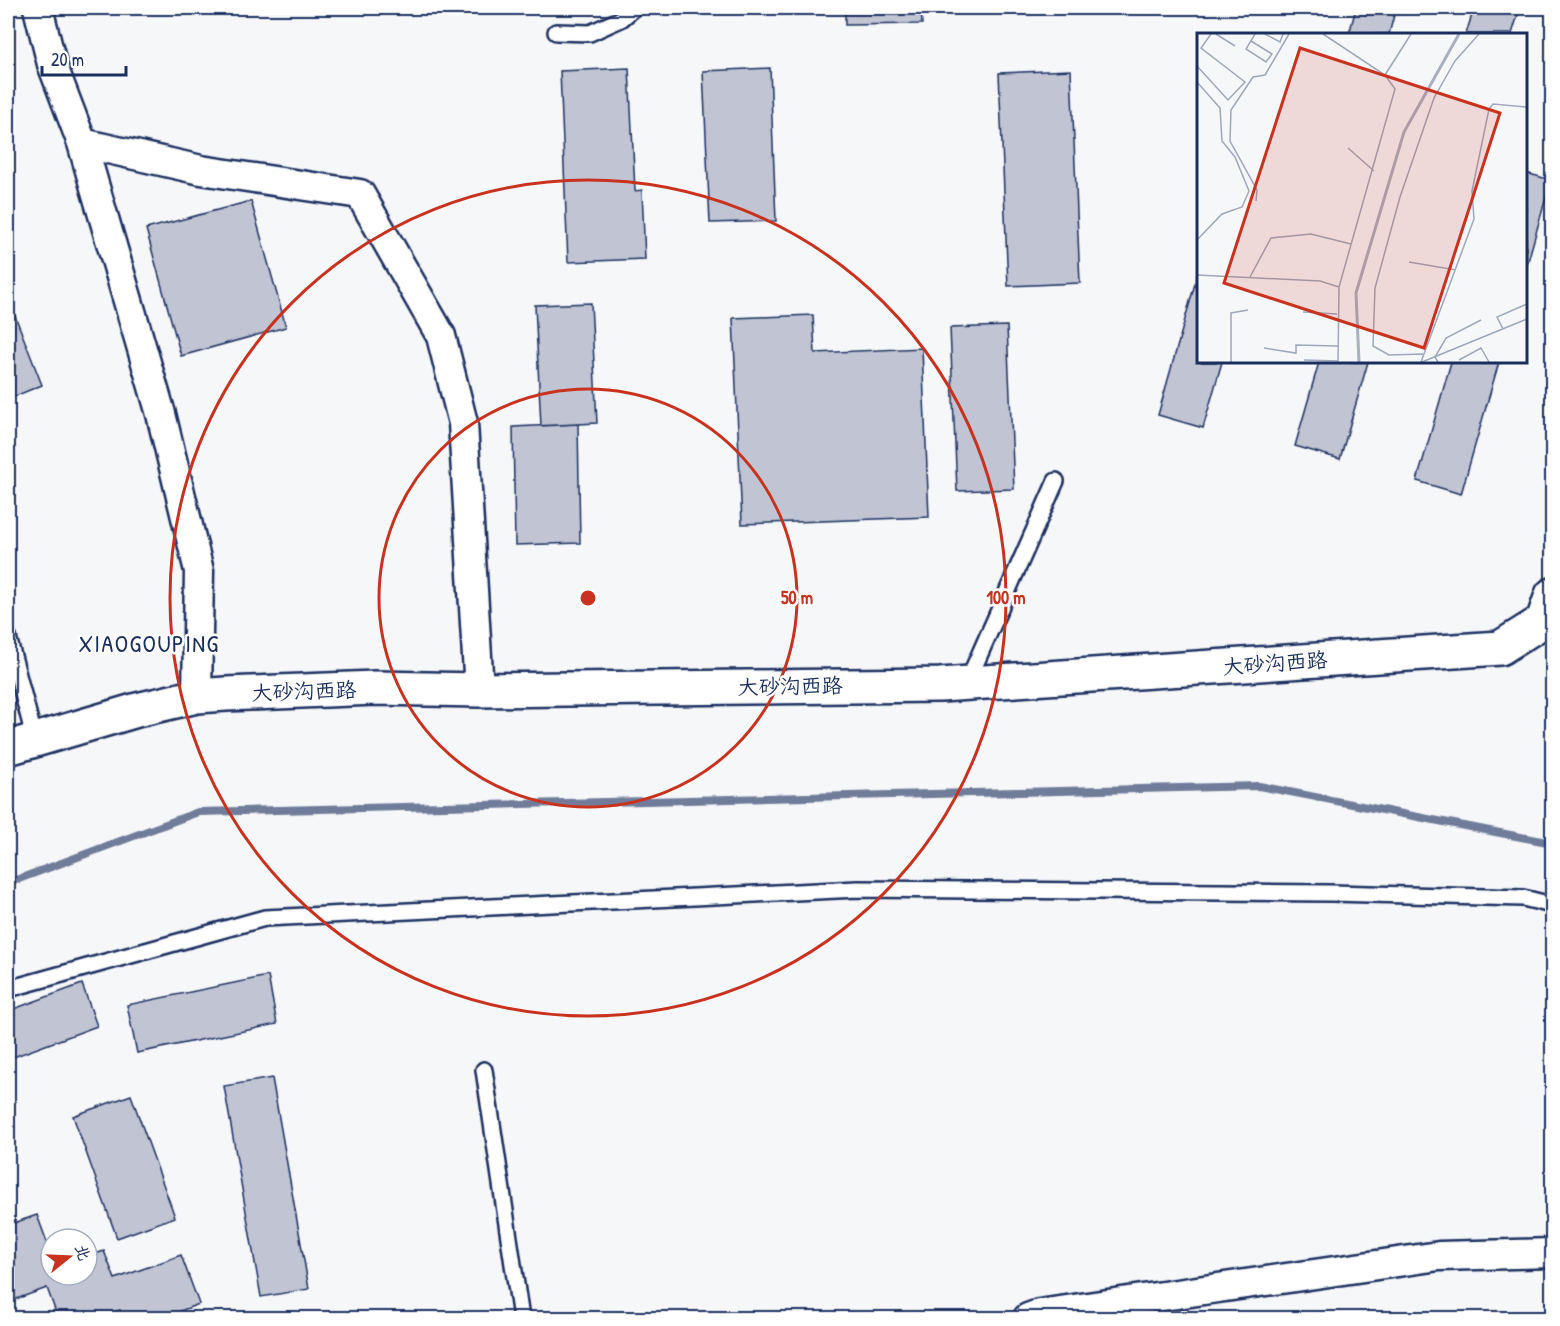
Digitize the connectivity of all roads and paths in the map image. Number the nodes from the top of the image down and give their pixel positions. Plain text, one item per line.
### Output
1 (38, 8) edge
2 (634, 8) edge
3 (556, 32) dead end
4 (82, 143) junction
5 (1056, 481) dead end
6 (1552, 595) edge
7 (8, 637) edge
8 (967, 683) junction
9 (479, 690) junction
10 (197, 696) junction
11 (21, 744) edge
12 (1552, 905) edge
13 (8, 990) edge
14 (484, 1070) dead end
15 (1552, 1253) edge
16 (521, 1318) edge
17 (1028, 1318) edge

1 - 4 street
2 - 3 lane
4 - 9 street
4 - 10 street
5 - 8 lane
6 - 8 street, 大砂沟西路
7 - 11 lane
8 - 9 street, 大砂沟西路
9 - 10 street, 大砂沟西路
10 - 11 street, 大砂沟西路
12 - 13 lane
14 - 16 lane
15 - 17 street

